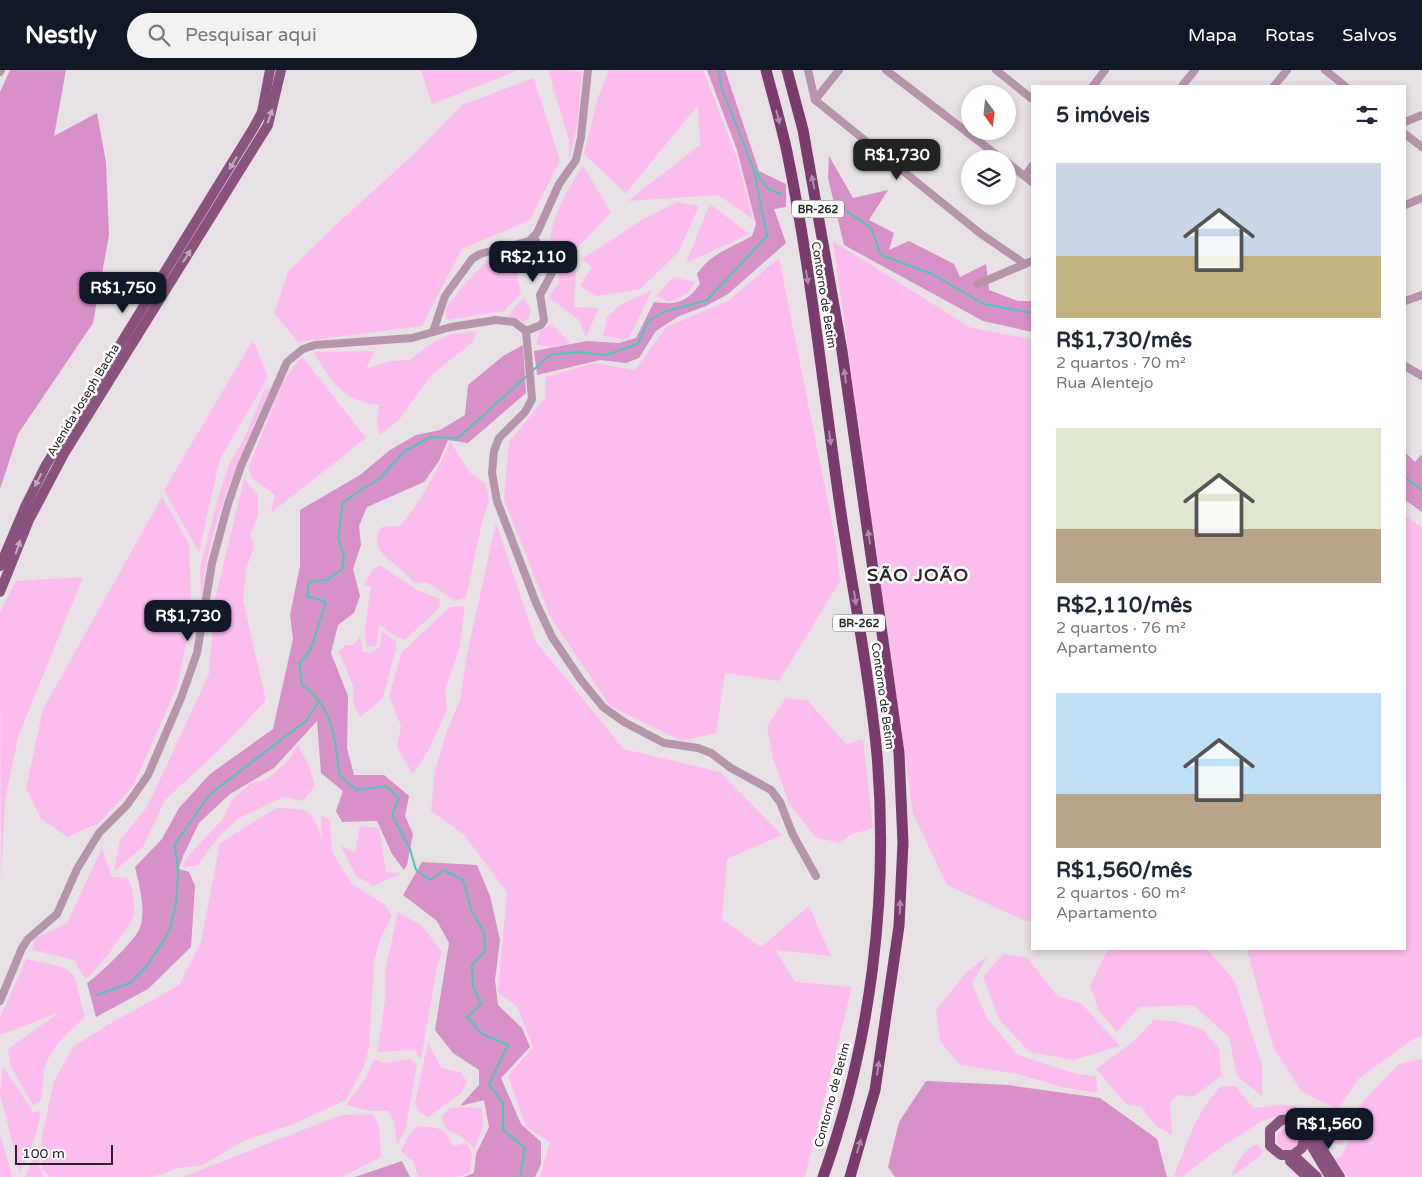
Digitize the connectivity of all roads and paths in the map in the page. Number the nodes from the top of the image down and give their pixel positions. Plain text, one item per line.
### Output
1 (270, 70) edge
2 (280, 70) edge
3 (588, 70) edge
4 (766, 70) edge
5 (787, 70) edge
6 (808, 70) edge
7 (839, 70) edge
8 (886, 70) edge
9 (996, 70) edge
10 (1105, 70) edge
11 (1195, 70) edge
12 (1287, 70) edge
13 (1325, 70) edge
14 (1094, 85) edge
15 (1183, 85) edge
16 (1275, 85) edge
17 (1345, 85) edge
18 (1031, 98) edge
19 (815, 100) junction
20 (1422, 115) edge
21 (1406, 122) edge
22 (1406, 135) edge
23 (1422, 147) edge
24 (990, 150) edge
25 (1031, 167) edge
26 (1016, 169) edge
27 (1025, 176) junction
28 (1031, 181) edge
29 (1422, 198) edge
30 (1406, 205) edge
31 (534, 237) junction
32 (1029, 262) edge
33 (978, 284) dead end
34 (1422, 295) edge
35 (1406, 301) edge
36 (526, 331) junction
37 (433, 332) junction
38 (1407, 367) edge
39 (1422, 376) edge
40 (0, 566) edge
41 (0, 592) edge
42 (816, 876) dead end
43 (0, 1001) edge
44 (1304, 1132) junction
45 (1289, 1156) junction
46 (823, 1177) edge
47 (850, 1177) edge
48 (1307, 1177) edge
49 (1317, 1177) edge
50 (1330, 1177) edge
51 (1340, 1177) edge

1 -> 40 main road, Avenida Joseph Bacha
41 -> 2 main road, Avenida Joseph Bacha
3 - 31 street
4 -> 46 highway, Contorno de Betim / BR-262
47 -> 5 highway, Contorno de Betim / BR-262
6 - 19 street
7 - 19 street
8 - 24 street
9 - 18 street
10 - 14 street
11 - 15 street
12 - 16 street
13 - 17 street
19 - 32 street
20 - 21 street
22 - 23 street
25 - 27 street
26 - 27 street
27 - 28 street
29 - 30 street
31 - 36 street
31 - 37 street
32 - 33 street
34 - 35 street
36 - 37 street
36 - 42 street
37 - 43 street
38 - 39 street
44 - 45 main road
44 - 45 main road
44 - 50 main road
44 - 51 main road
45 - 48 main road
45 - 49 main road

